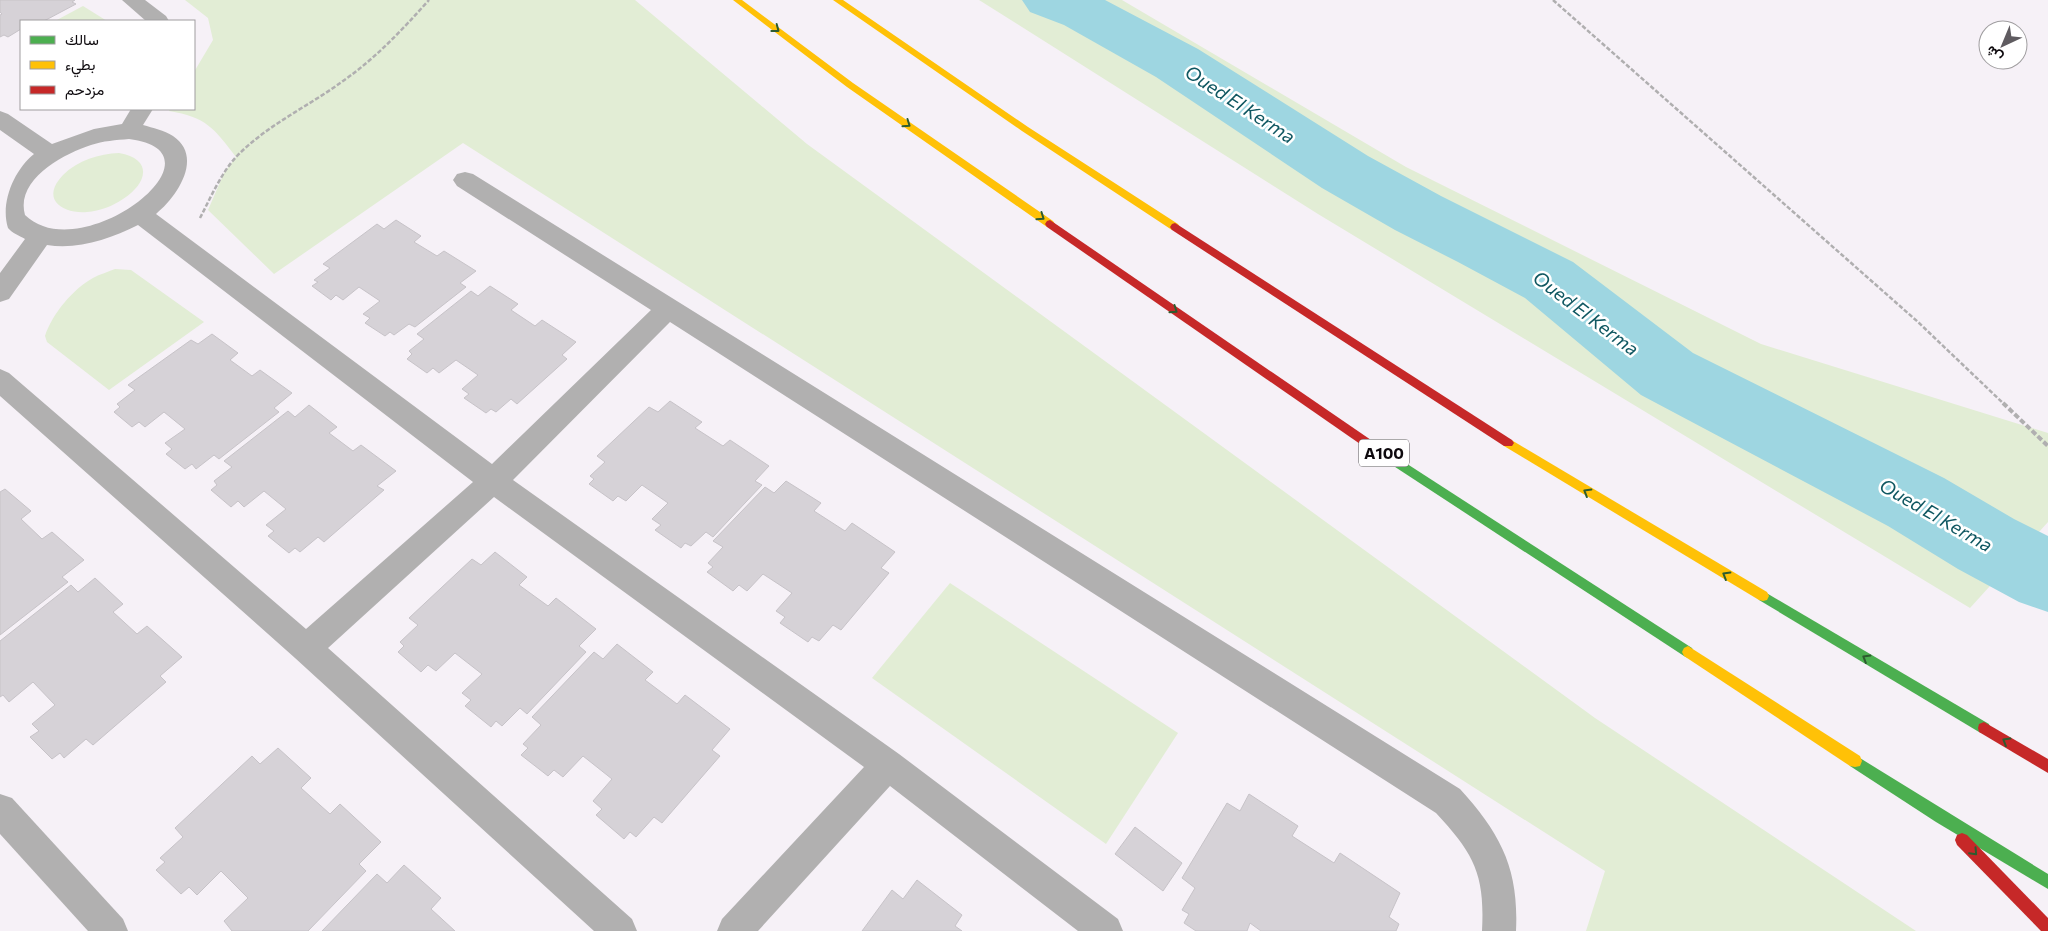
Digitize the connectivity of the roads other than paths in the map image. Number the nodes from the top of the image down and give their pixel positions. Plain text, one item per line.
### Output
1 (132, 0) edge
2 (737, 0) edge
3 (837, 0) edge
4 (158, 20) edge
5 (141, 110) edge
6 (0, 119) edge
7 (129, 131) junction
8 (50, 154) junction
9 (466, 180) dead end
10 (140, 214) junction
11 (40, 236) junction
12 (0, 292) edge
13 (668, 308) junction
14 (0, 380) edge
15 (493, 481) junction
16 (306, 648) junction
17 (888, 765) junction
18 (2048, 766) edge
19 (0, 810) edge
20 (1941, 817) junction
21 (2048, 882) edge
22 (2048, 928) edge
23 (111, 931) edge
24 (620, 931) edge
25 (734, 931) edge
26 (1106, 931) edge
27 (1499, 931) edge

1 - 4 street
2 -> 20 highway, A100
18 -> 3 highway
5 - 7 street
6 - 8 street
7 - 8 street
7 - 10 street
8 - 11 street
9 - 13 street
10 - 11 street
10 - 15 street
11 - 12 street
13 - 15 street
13 - 27 street
14 - 16 street
15 - 16 street
15 - 17 street
16 - 24 street
17 - 25 street
17 - 26 street
19 - 23 street
20 - 21 highway, A100
20 -> 22 highway

